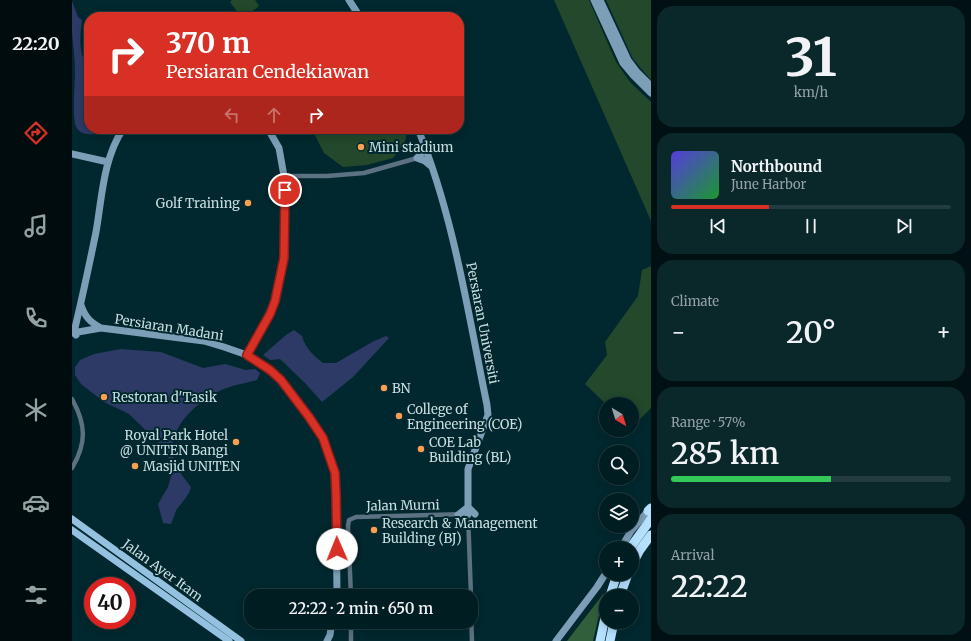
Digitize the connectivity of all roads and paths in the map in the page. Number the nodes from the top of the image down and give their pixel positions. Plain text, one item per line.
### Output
1 (349, 0) edge
2 (594, 0) edge
3 (600, 0) edge
4 (357, 12) edge
5 (651, 86) edge
6 (651, 93) edge
7 (120, 134) edge
8 (271, 134) edge
9 (420, 134) edge
10 (424, 145) junction
11 (112, 151) junction
12 (72, 154) edge
13 (428, 155) junction
14 (417, 158) junction
15 (97, 159) junction
16 (108, 162) junction
17 (432, 166) junction
18 (284, 176) junction
19 (106, 177) junction
20 (81, 305) junction
21 (101, 328) junction
22 (75, 334) edge
23 (247, 355) junction
24 (72, 399) edge
25 (72, 468) edge
26 (471, 512) junction
27 (650, 513) edge
28 (458, 514) joint
29 (72, 519) edge
30 (72, 530) edge
31 (651, 535) edge
32 (625, 541) edge
33 (634, 541) edge
34 (639, 552) edge
35 (601, 581) edge
36 (337, 589) edge
37 (350, 589) edge
38 (470, 589) edge
39 (331, 629) edge
40 (351, 629) edge
41 (472, 629) edge
42 (603, 629) edge
43 (613, 629) edge
44 (229, 641) edge
45 (241, 641) edge
46 (326, 641) edge
47 (351, 641) edge
48 (472, 641) edge
49 (556, 641) edge
50 (600, 641) edge
51 (610, 641) edge

1 - 4 street
2 - 6 street
3 - 5 street
7 - 11 street
8 - 18 street
9 - 10 street, Persiaran Universiti
10 - 13 street, Persiaran Universiti
10 - 14 street
11 - 15 street
11 - 16 street
12 - 15 street
13 - 14 street
13 - 17 street, Persiaran Universiti
14 - 17 street
14 - 18 street
15 - 16 street
15 - 19 street
16 - 19 street
17 - 26 street, Persiaran Universiti
18 - 23 street
19 - 20 street
20 - 21 street
20 - 22 street
21 - 22 street
21 - 23 street, Persiaran Madani
23 - 36 street, Persiaran Madani
24 - 25 street
26 - 28 street
26 - 38 street, Persiaran Universiti
27 - 32 street
27 - 33 highway
28 - 37 street, Jalan Murni
29 - 45 main road, Jalan Ayer Itam
30 - 44 main road, Jalan Ayer Itam
31 - 34 highway
35 - 49 street
39 - 46 street
40 - 47 street
41 - 48 street
42 - 50 highway
43 - 51 highway

